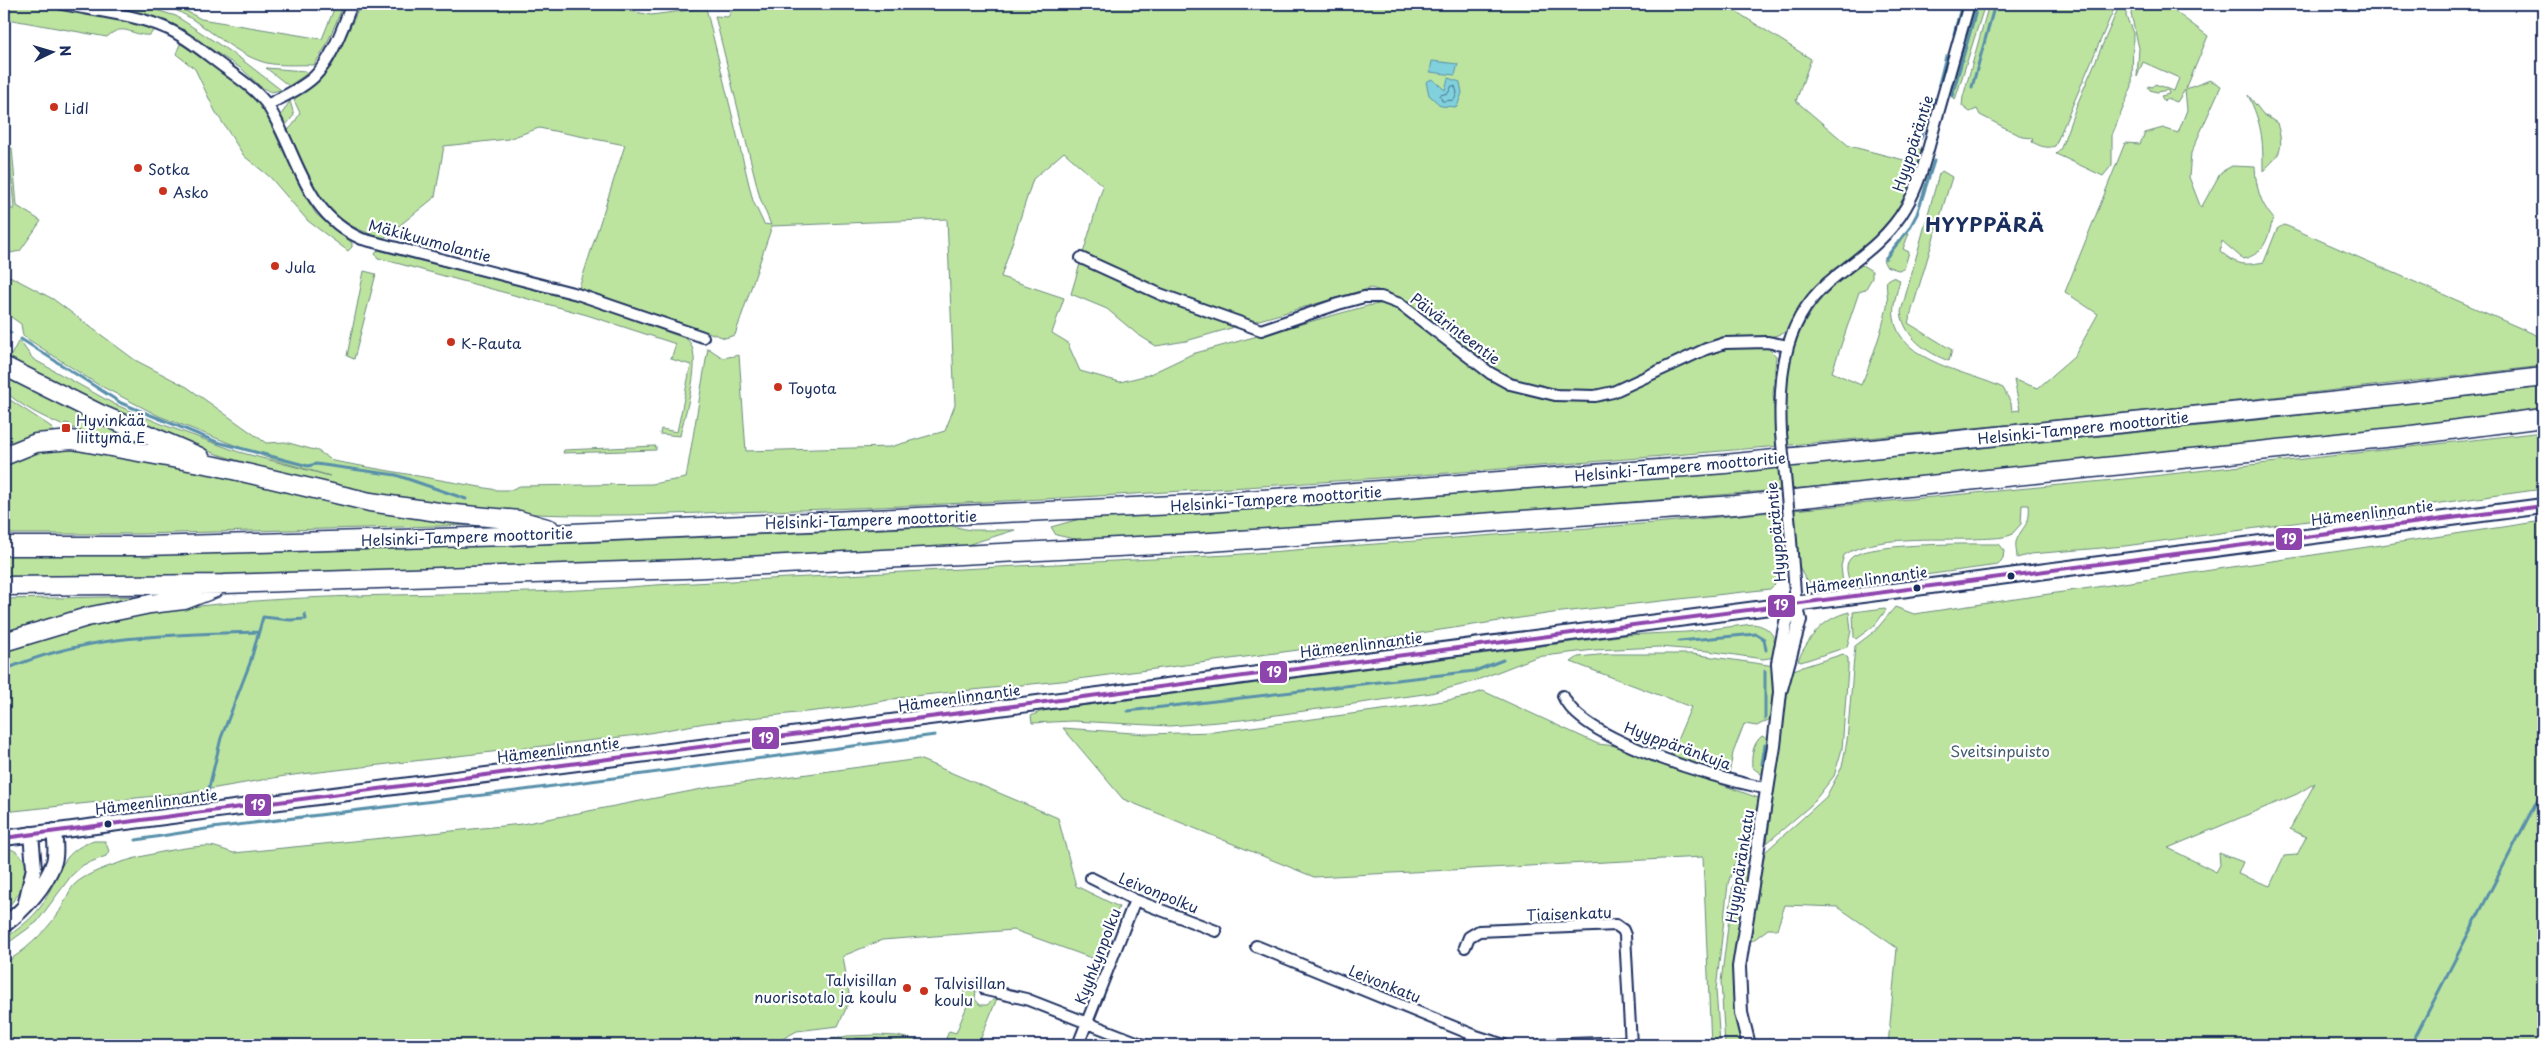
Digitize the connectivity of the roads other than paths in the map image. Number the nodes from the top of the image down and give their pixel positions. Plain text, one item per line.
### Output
1 (62, 4) edge
2 (352, 4) edge
3 (1969, 4) edge
4 (266, 104) junction
5 (1081, 258) dead end
6 (703, 337) dead end
7 (1788, 346) junction
8 (4, 366) edge
9 (2543, 377) edge
10 (2543, 418) edge
11 (4, 456) edge
12 (216, 466) junction
13 (2543, 506) edge
14 (565, 533) junction
15 (4, 546) edge
16 (224, 584) junction
17 (4, 586) edge
18 (1796, 605) junction
19 (4, 642) edge
20 (1563, 696) dead end
21 (1768, 789) junction
22 (54, 831) junction
23 (31, 834) junction
24 (4, 838) edge
25 (1091, 878) dead end
26 (1135, 900) junction
27 (26, 905) junction
28 (4, 925) edge
29 (1216, 930) dead end
30 (1256, 946) dead end
31 (1466, 947) dead end
32 (986, 990) dead end
33 (1087, 1023) junction
34 (1630, 1044) edge
35 (858, 1045) edge
36 (874, 1045) edge
37 (1078, 1045) edge
38 (1144, 1045) edge
39 (1504, 1045) edge
40 (1541, 1045) edge
41 (1748, 1045) edge

1 - 4 street, Mäkikuumolantie
2 - 4 street
3 - 7 street, Hyyppäräntie
4 - 6 street, Mäkikuumolantie
5 - 7 street, Päivärinteentie
7 - 18 street, Hyyppäräntie, bridge
8 - 12 highway
9 - 14 highway, Helsinki-Tampere moottoritie
10 - 16 highway
11 - 12 highway
12 - 14 highway
13 - 18 main road, Hämeenlinnantie
14 - 15 highway, Helsinki-Tampere moottoritie
16 - 17 highway
16 - 19 highway
18 - 21 street, Hyyppäränkatu
18 - 22 main road, Hämeenlinnantie
20 - 21 street, Hyyppäränkuja
21 - 41 street, Hyyppäränkatu
22 - 23 main road, Hämeenlinnantie
22 - 27 main road
23 - 24 main road, Hämeenlinnantie
23 - 27 main road
25 - 26 street, Leivonpolku
26 - 29 street, Leivonpolku
26 - 33 street, Kyyhkynpolku
27 - 28 main road
30 - 39 street, Leivonkatu
31 - 34 street, Tiaisenkatu
32 - 33 street
33 - 37 street, Kyyhkynpolku
33 - 38 street
34 - 40 street
35 - 36 street

